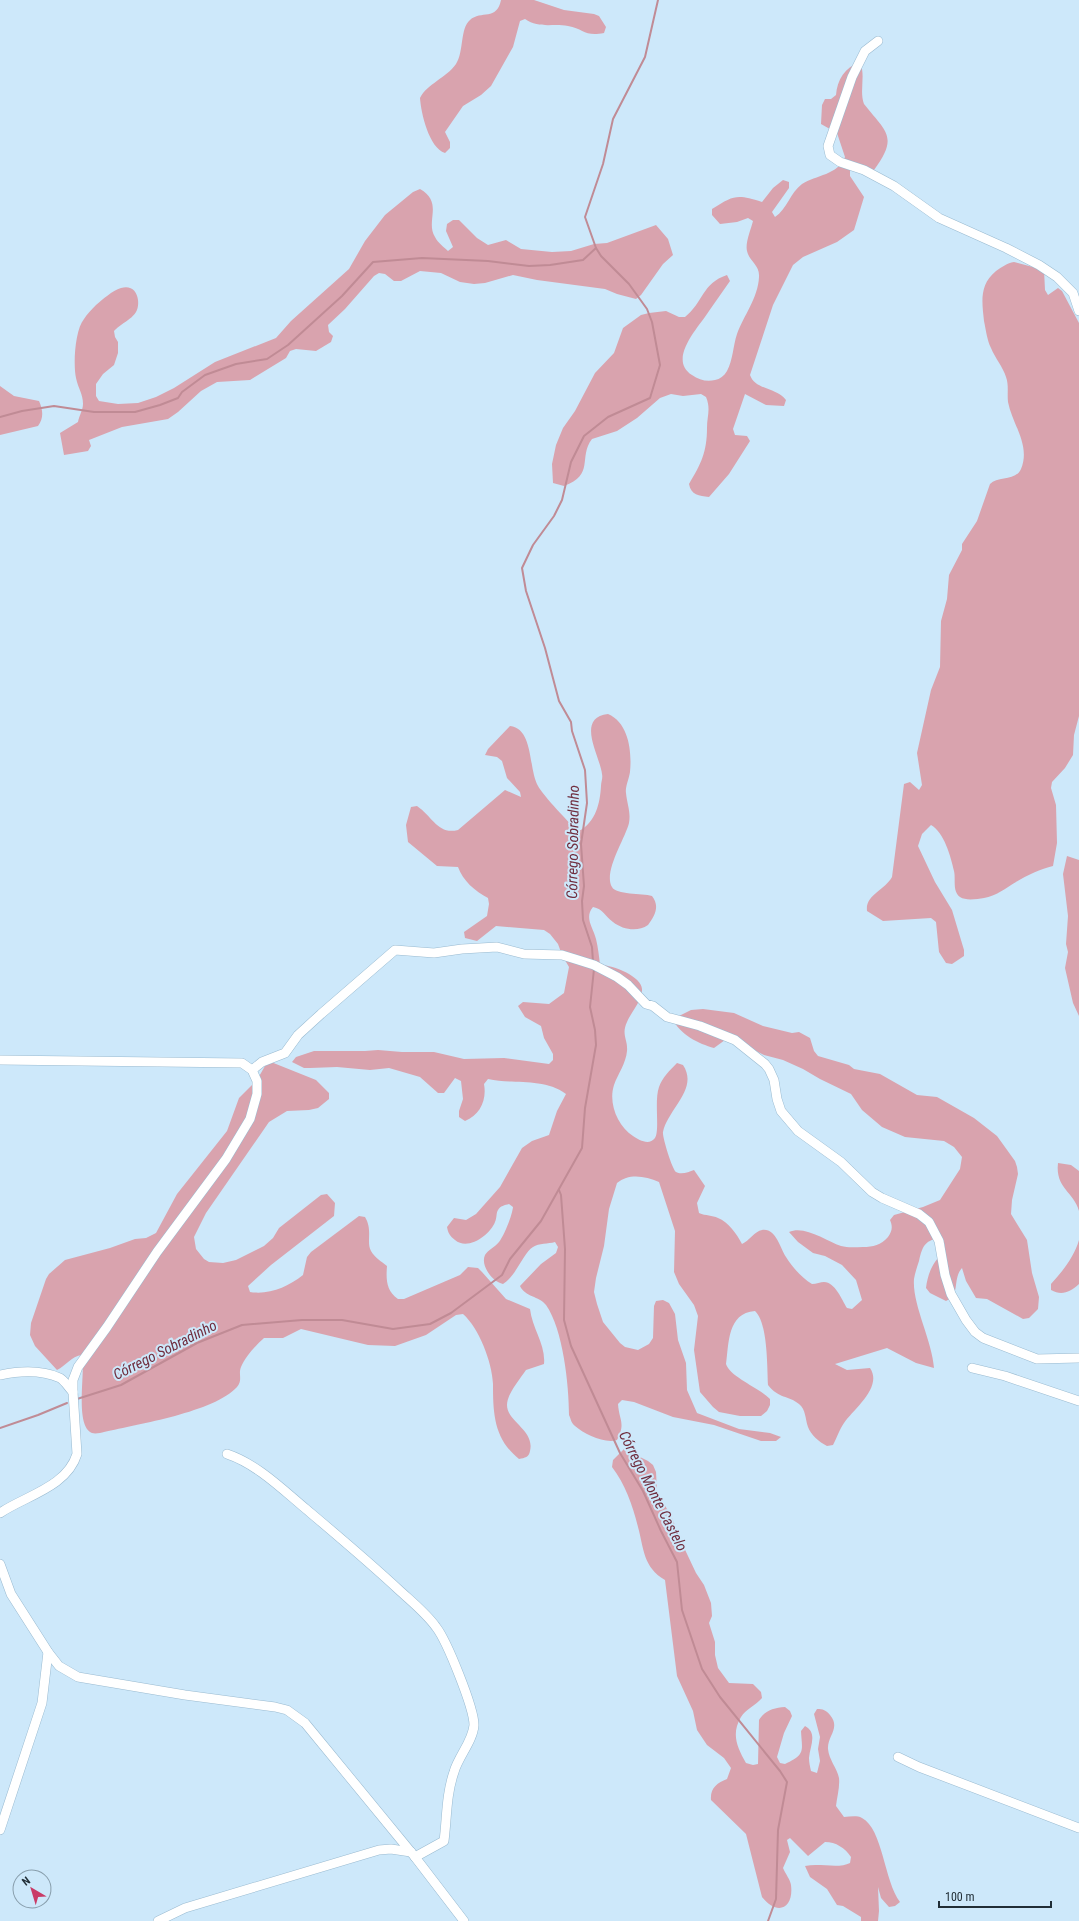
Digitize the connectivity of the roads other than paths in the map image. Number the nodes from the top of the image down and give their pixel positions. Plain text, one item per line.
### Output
1 (878, 41) dead end
2 (1079, 310) edge
3 (0, 1060) edge
4 (252, 1070) junction
5 (1079, 1358) edge
6 (972, 1368) dead end
7 (0, 1375) edge
8 (73, 1392) junction
9 (1079, 1400) edge
10 (227, 1454) dead end
11 (0, 1513) edge
12 (0, 1564) edge
13 (48, 1652) junction
14 (898, 1757) dead end
15 (1079, 1828) edge
16 (0, 1830) edge
17 (413, 1854) junction
18 (158, 1921) edge
19 (464, 1921) edge

1 - 2 street
3 - 4 street
4 - 5 street
4 - 8 street
6 - 9 street
7 - 8 street
8 - 11 street
10 - 17 street
12 - 13 street
13 - 16 street
13 - 17 street
14 - 15 street
17 - 18 street
17 - 19 street

